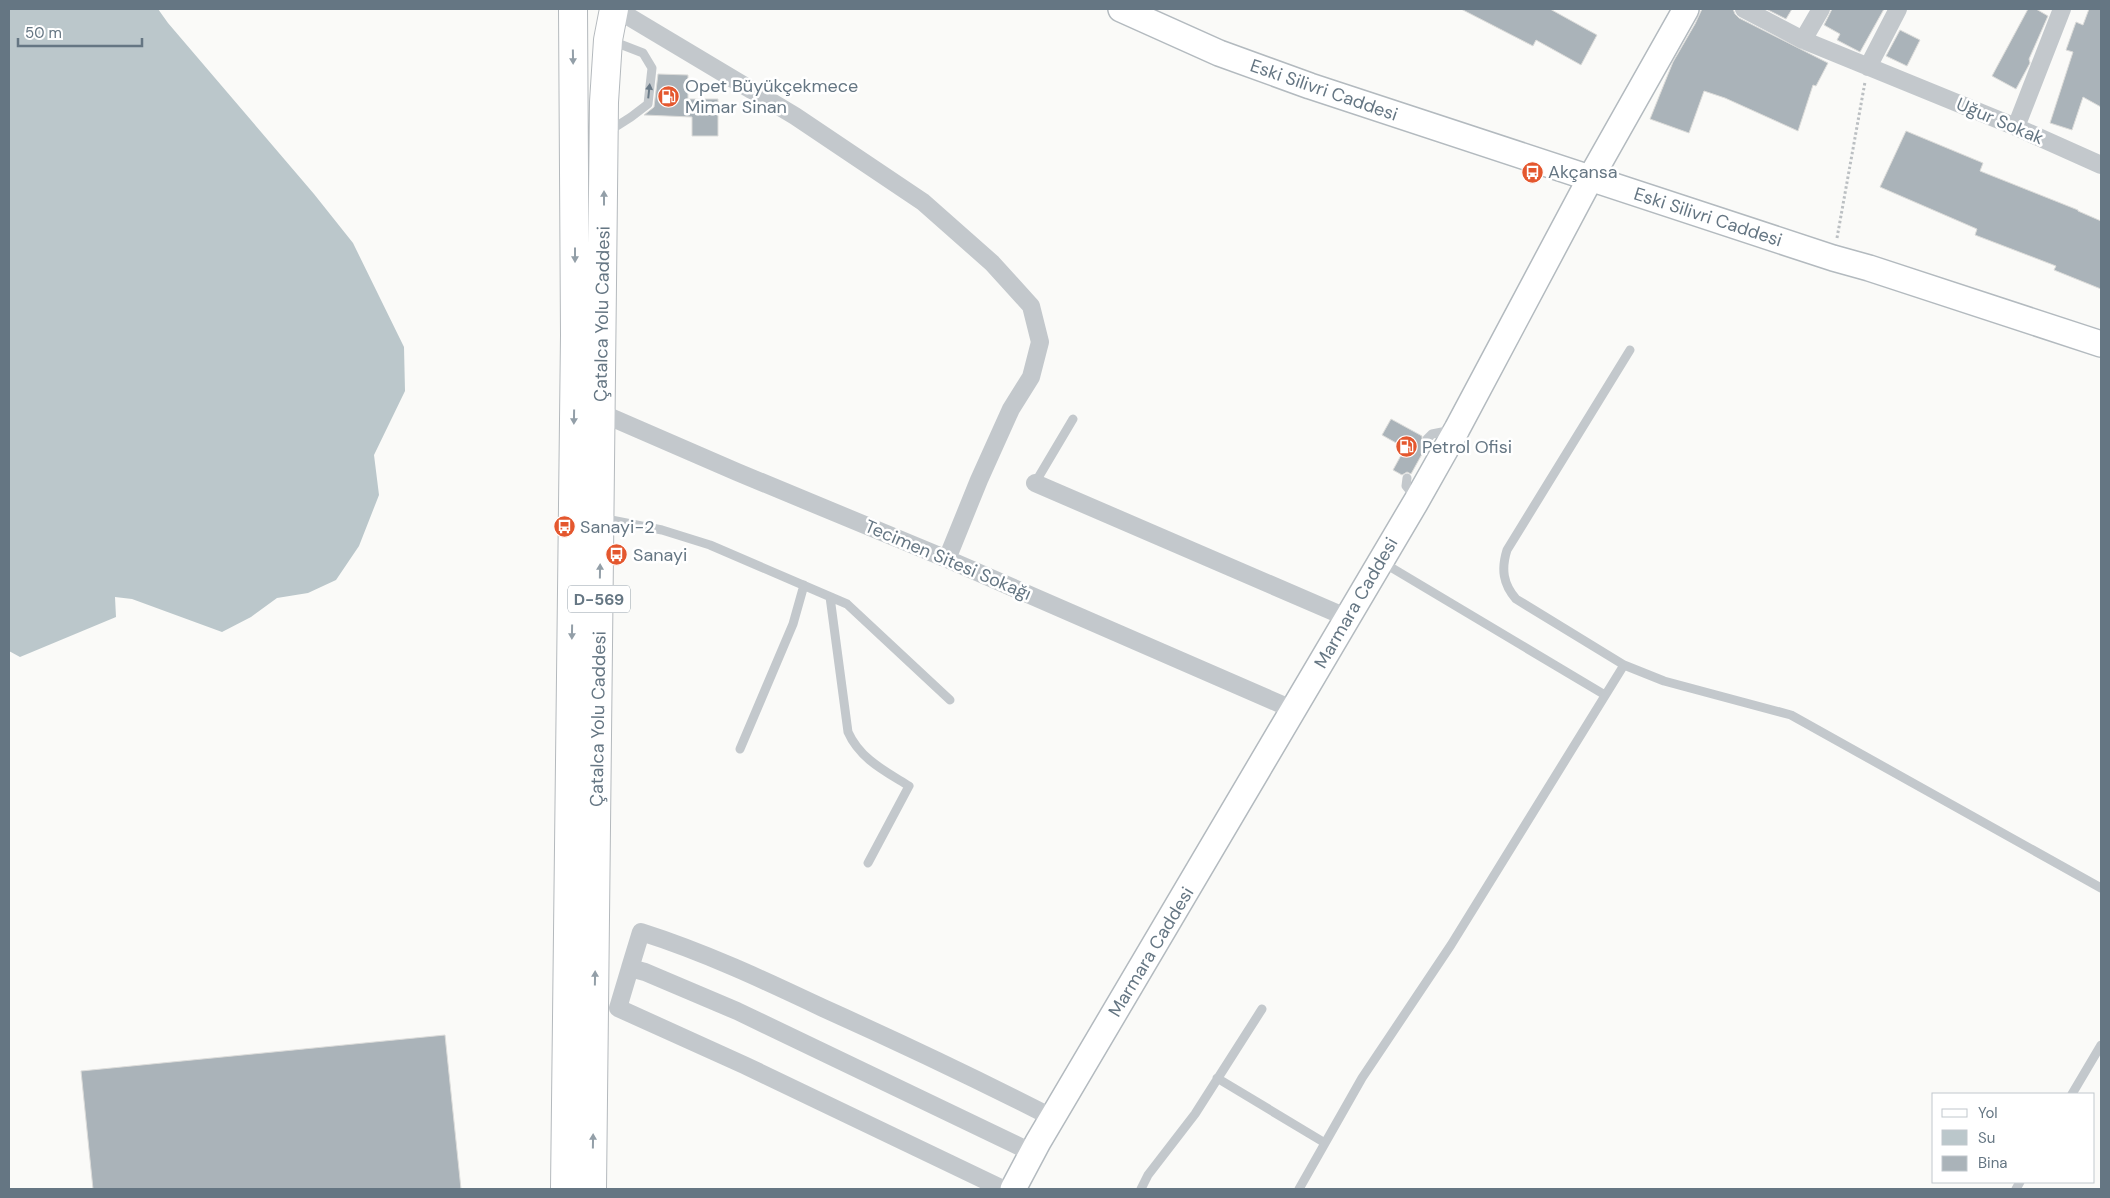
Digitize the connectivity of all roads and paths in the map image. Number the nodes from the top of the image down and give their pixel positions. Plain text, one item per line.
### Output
1 (573, 9) edge
2 (615, 9) edge
3 (1121, 9) edge
4 (1686, 9) edge
5 (1744, 9) edge
6 (1821, 9) edge
7 (1898, 9) edge
8 (2062, 9) edge
9 (608, 40) junction
10 (1804, 40) junction
11 (1868, 67) junction
12 (2016, 127) junction
13 (604, 134) junction
14 (2101, 165) edge
15 (1590, 179) junction
16 (1833, 258) junction
17 (2101, 344) edge
18 (1630, 350) dead end
19 (600, 413) junction
20 (1073, 419) dead end
21 (1457, 429) junction
22 (1427, 439) dead end
23 (1035, 483) joint
24 (600, 518) junction
25 (947, 558) junction
26 (1381, 561) junction
27 (804, 585) junction
28 (830, 596) junction
29 (1348, 618) junction
30 (1624, 665) junction
31 (1605, 695) junction
32 (950, 700) dead end
33 (1294, 710) junction
34 (740, 749) dead end
35 (868, 863) dead end
36 (2101, 888) edge
37 (630, 968) junction
38 (1262, 1009) dead end
39 (2101, 1045) edge
40 (1217, 1078) junction
41 (2073, 1093) edge
42 (1053, 1118) junction
43 (1325, 1143) junction
44 (1033, 1152) junction
45 (565, 1189) edge
46 (592, 1189) edge
47 (1004, 1189) edge
48 (1013, 1189) edge
49 (1141, 1189) edge
50 (1299, 1189) edge

1 -> 45 highway, Çatalca Yolu Caddesi / D-569
2 - 9 highway, Çatalca Yolu Caddesi / D-569
2 - 25 street
3 - 15 main road, Eski Silivri Caddesi
4 - 15 main road, Marmara Caddesi
5 - 10 street, Uğur Sokak
6 - 10 street
7 - 11 street
8 - 12 street
9 - 13 highway, Çatalca Yolu Caddesi / D-569
13 -> 9 lane
10 - 11 street, Uğur Sokak
11 - 12 street, Uğur Sokak
11 - 16 path
12 - 14 street, Uğur Sokak
19 -> 13 highway, Çatalca Yolu Caddesi / D-569
15 - 16 main road, Eski Silivri Caddesi
15 - 21 main road, Marmara Caddesi
16 - 17 main road, Eski Silivri Caddesi
18 - 30 lane
19 - 24 highway, Çatalca Yolu Caddesi / D-569
19 - 25 street, Tecimen Sitesi Sokağı
20 - 23 lane
21 - 22 lane
21 - 26 main road, Marmara Caddesi
23 - 29 street
24 - 27 lane
46 -> 24 highway, Çatalca Yolu Caddesi / D-569
25 - 33 street, Tecimen Sitesi Sokağı
26 - 29 main road, Marmara Caddesi
26 - 31 lane
27 - 28 lane
27 - 34 lane
28 - 32 lane
28 - 35 lane
29 - 33 main road, Marmara Caddesi
30 - 31 lane
30 - 36 lane
31 - 43 lane
33 - 42 main road, Marmara Caddesi
37 - 42 street
37 - 44 street
37 - 47 street
38 - 40 lane
39 - 41 lane
40 - 43 lane
40 - 49 lane
42 - 44 main road, Marmara Caddesi
43 - 50 lane
44 - 48 main road, Marmara Caddesi

